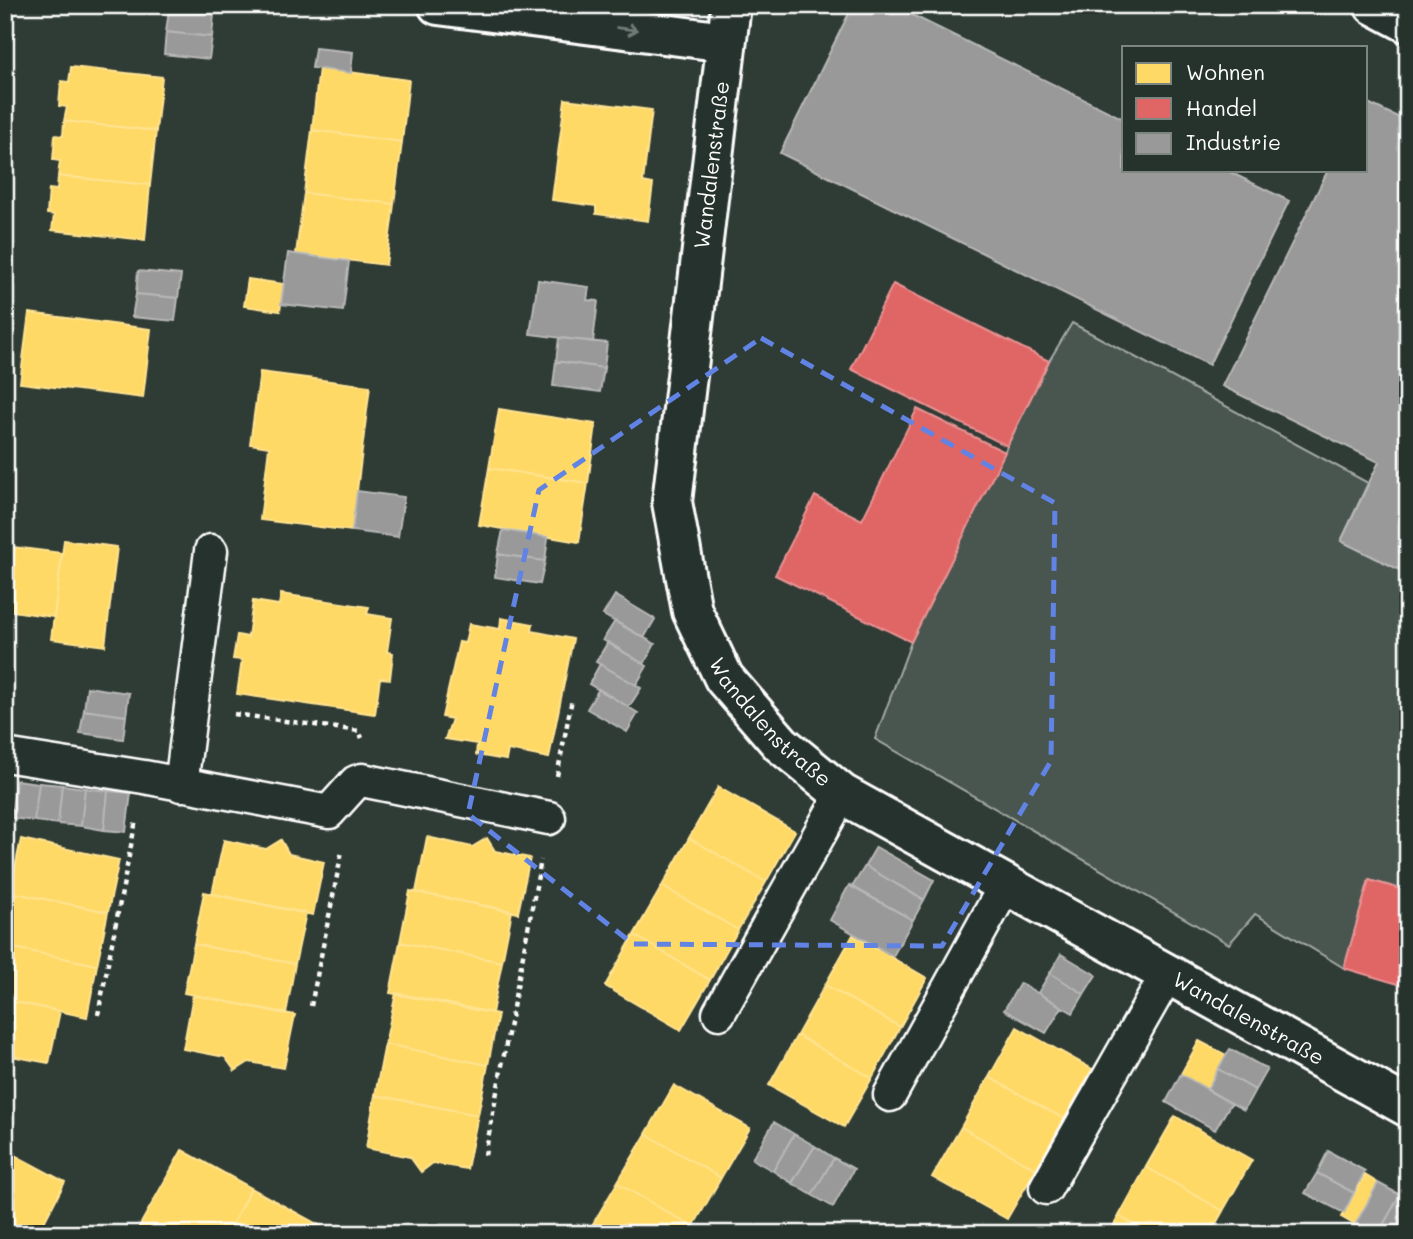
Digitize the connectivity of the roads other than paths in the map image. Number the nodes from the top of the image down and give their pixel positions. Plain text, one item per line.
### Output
1 (438, 5) edge
2 (1374, 5) edge
3 (1408, 23) edge
4 (729, 24) edge
5 (212, 551) dead end
6 (5, 755) edge
7 (181, 785) junction
8 (842, 794) junction
9 (549, 818) road end
10 (1005, 886) junction
11 (1168, 973) junction
12 (719, 1013) dead end
13 (890, 1096) dead end
14 (1408, 1107) edge
15 (1046, 1188) dead end

1 -> 4 street
2 - 3 street
4 - 8 street, Wandalenstraße
5 - 7 lane
6 - 7 lane
7 - 9 lane
8 - 10 street, Wandalenstraße
8 - 12 lane
10 - 11 street, Wandalenstraße
10 - 13 lane
11 - 14 street, Wandalenstraße
11 - 15 lane

